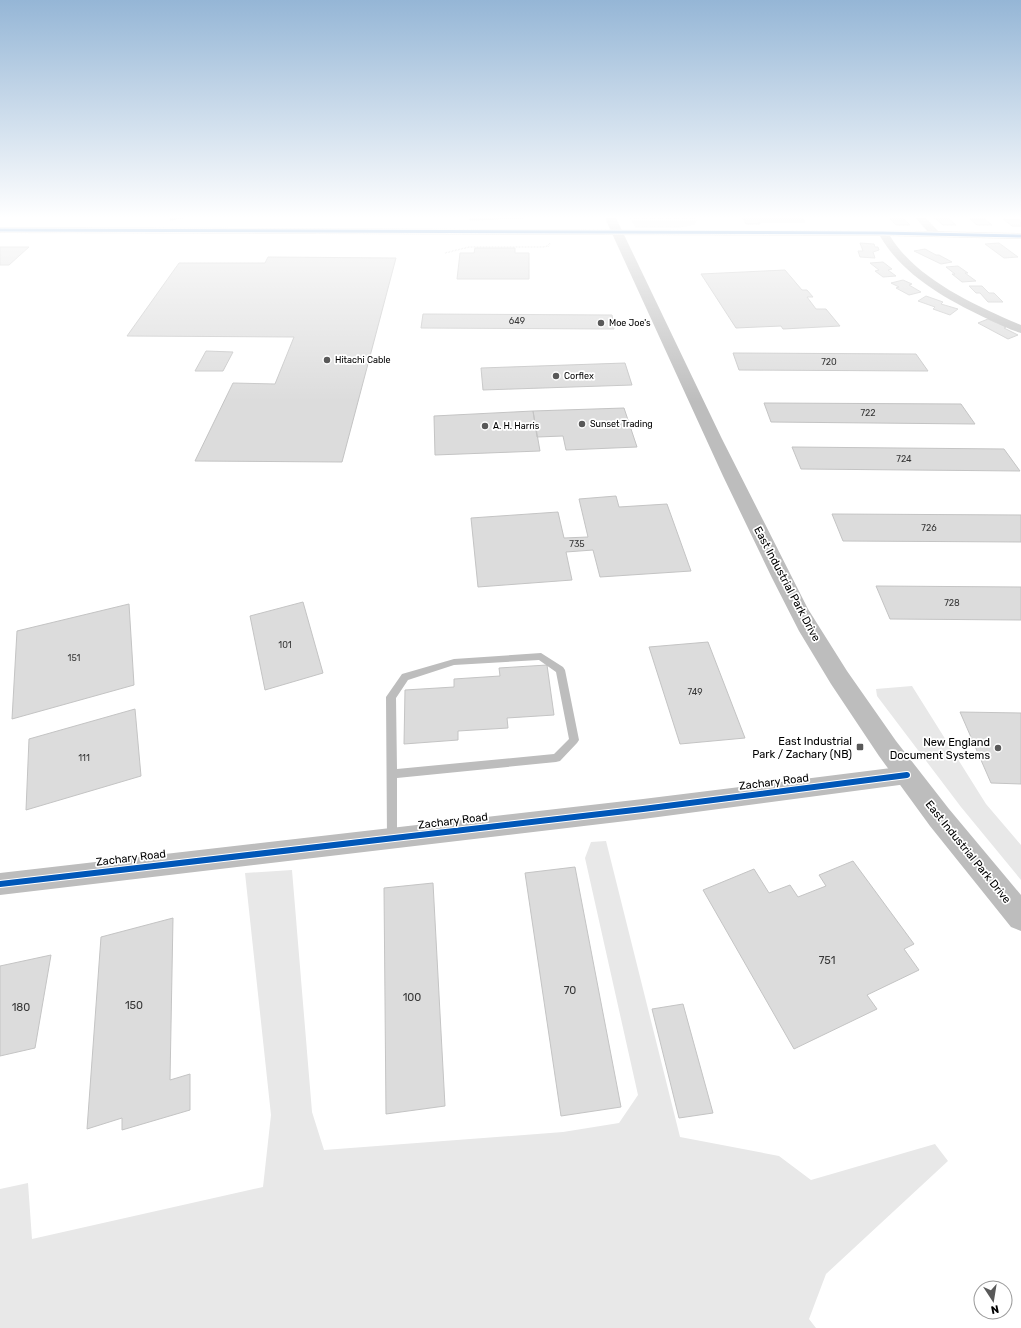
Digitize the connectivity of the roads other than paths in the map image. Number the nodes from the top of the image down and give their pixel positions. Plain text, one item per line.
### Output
1 (638, 278) edge
2 (925, 278) edge
3 (1021, 329) edge
4 (391, 774) junction
5 (907, 775) junction
6 (392, 838) junction
7 (0, 884) edge
8 (1021, 918) edge

1 - 5 street, East Industrial Park Drive
2 - 3 street
4 - 4 lane
4 - 6 lane
5 - 6 street, Zachary Road
5 - 8 street, East Industrial Park Drive
6 - 7 street, Zachary Road

